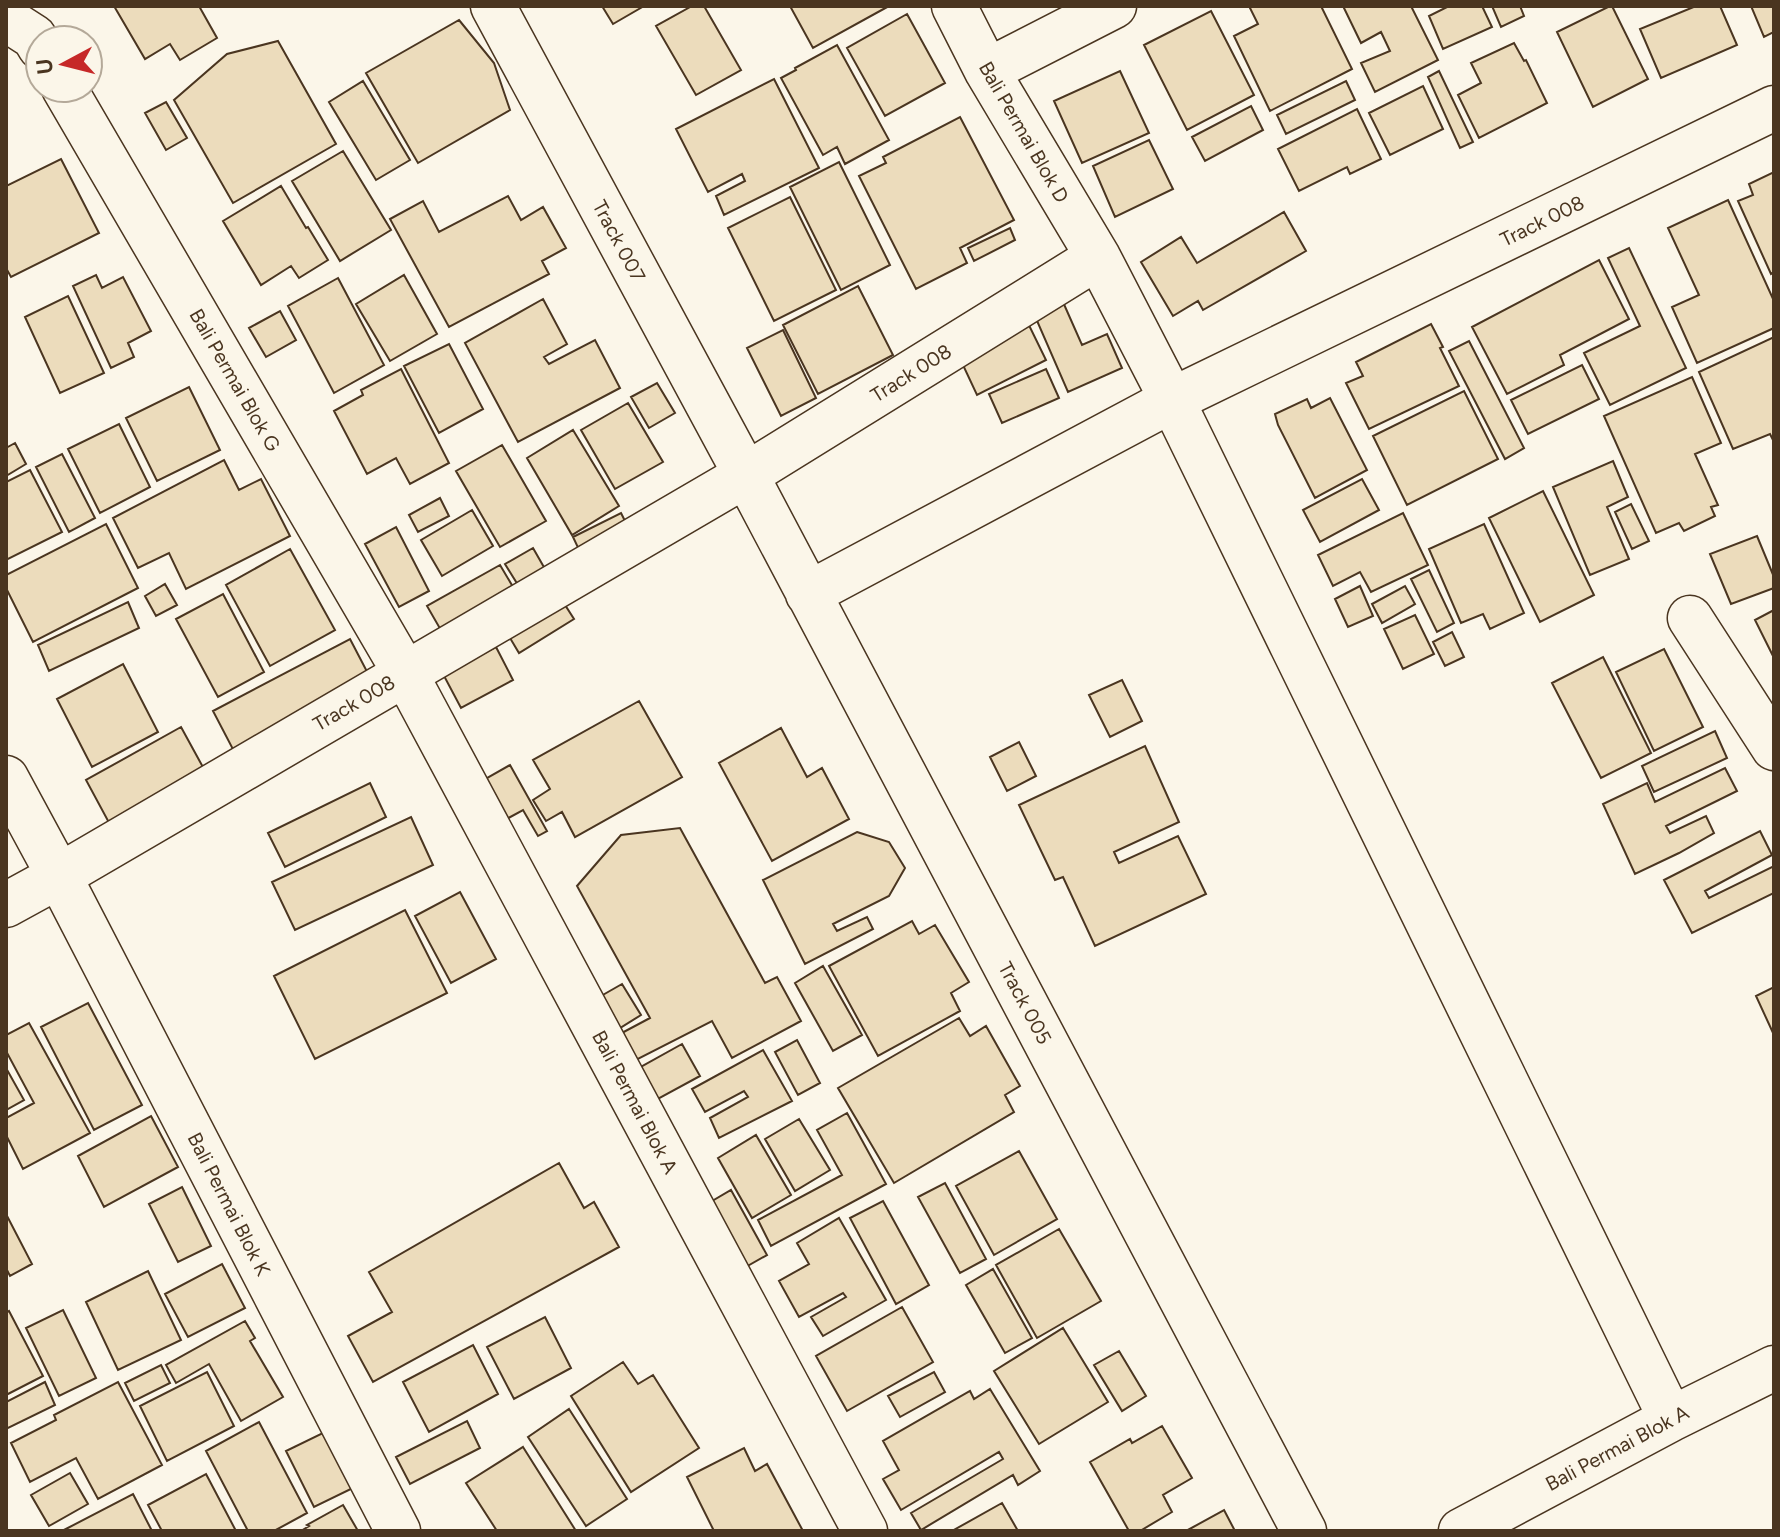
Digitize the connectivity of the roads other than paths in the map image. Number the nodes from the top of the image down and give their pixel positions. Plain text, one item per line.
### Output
1 (493, 6) edge
2 (954, 6) edge
3 (1114, 6) edge
4 (987, 71) junction
5 (73, 104) edge
6 (1774, 108) edge
7 (1098, 257) junction
8 (1172, 400) junction
9 (746, 475) junction
10 (808, 594) junction
11 (1690, 618) dead end
12 (405, 673) junction
13 (1774, 748) edge
14 (6, 778) edge
15 (59, 876) junction
16 (6, 905) edge
17 (1774, 1368) edge
18 (1671, 1419) junction
19 (398, 1531) edge
20 (865, 1531) edge
21 (1304, 1531) edge
22 (1461, 1531) edge

1 - 9 street, Track 007
2 - 4 street, Bali Permai Blok D
3 - 4 street
4 - 7 street, Bali Permai Blok D
5 - 12 street, Bali Permai Blok G
6 - 8 street, Track 008
7 - 8 street
7 - 9 street, Track 008
8 - 10 street, Track 008
8 - 18 street
9 - 10 street, Track 005
9 - 12 street, Track 008
10 - 21 street, Track 005
11 - 13 street
12 - 15 street, Track 008
12 - 20 street, Bali Permai Blok A
14 - 15 street, Bali Permai Blok K
15 - 16 street, Track 008
15 - 19 street, Bali Permai Blok K
17 - 18 street, Bali Permai Blok A
18 - 22 street, Bali Permai Blok A

